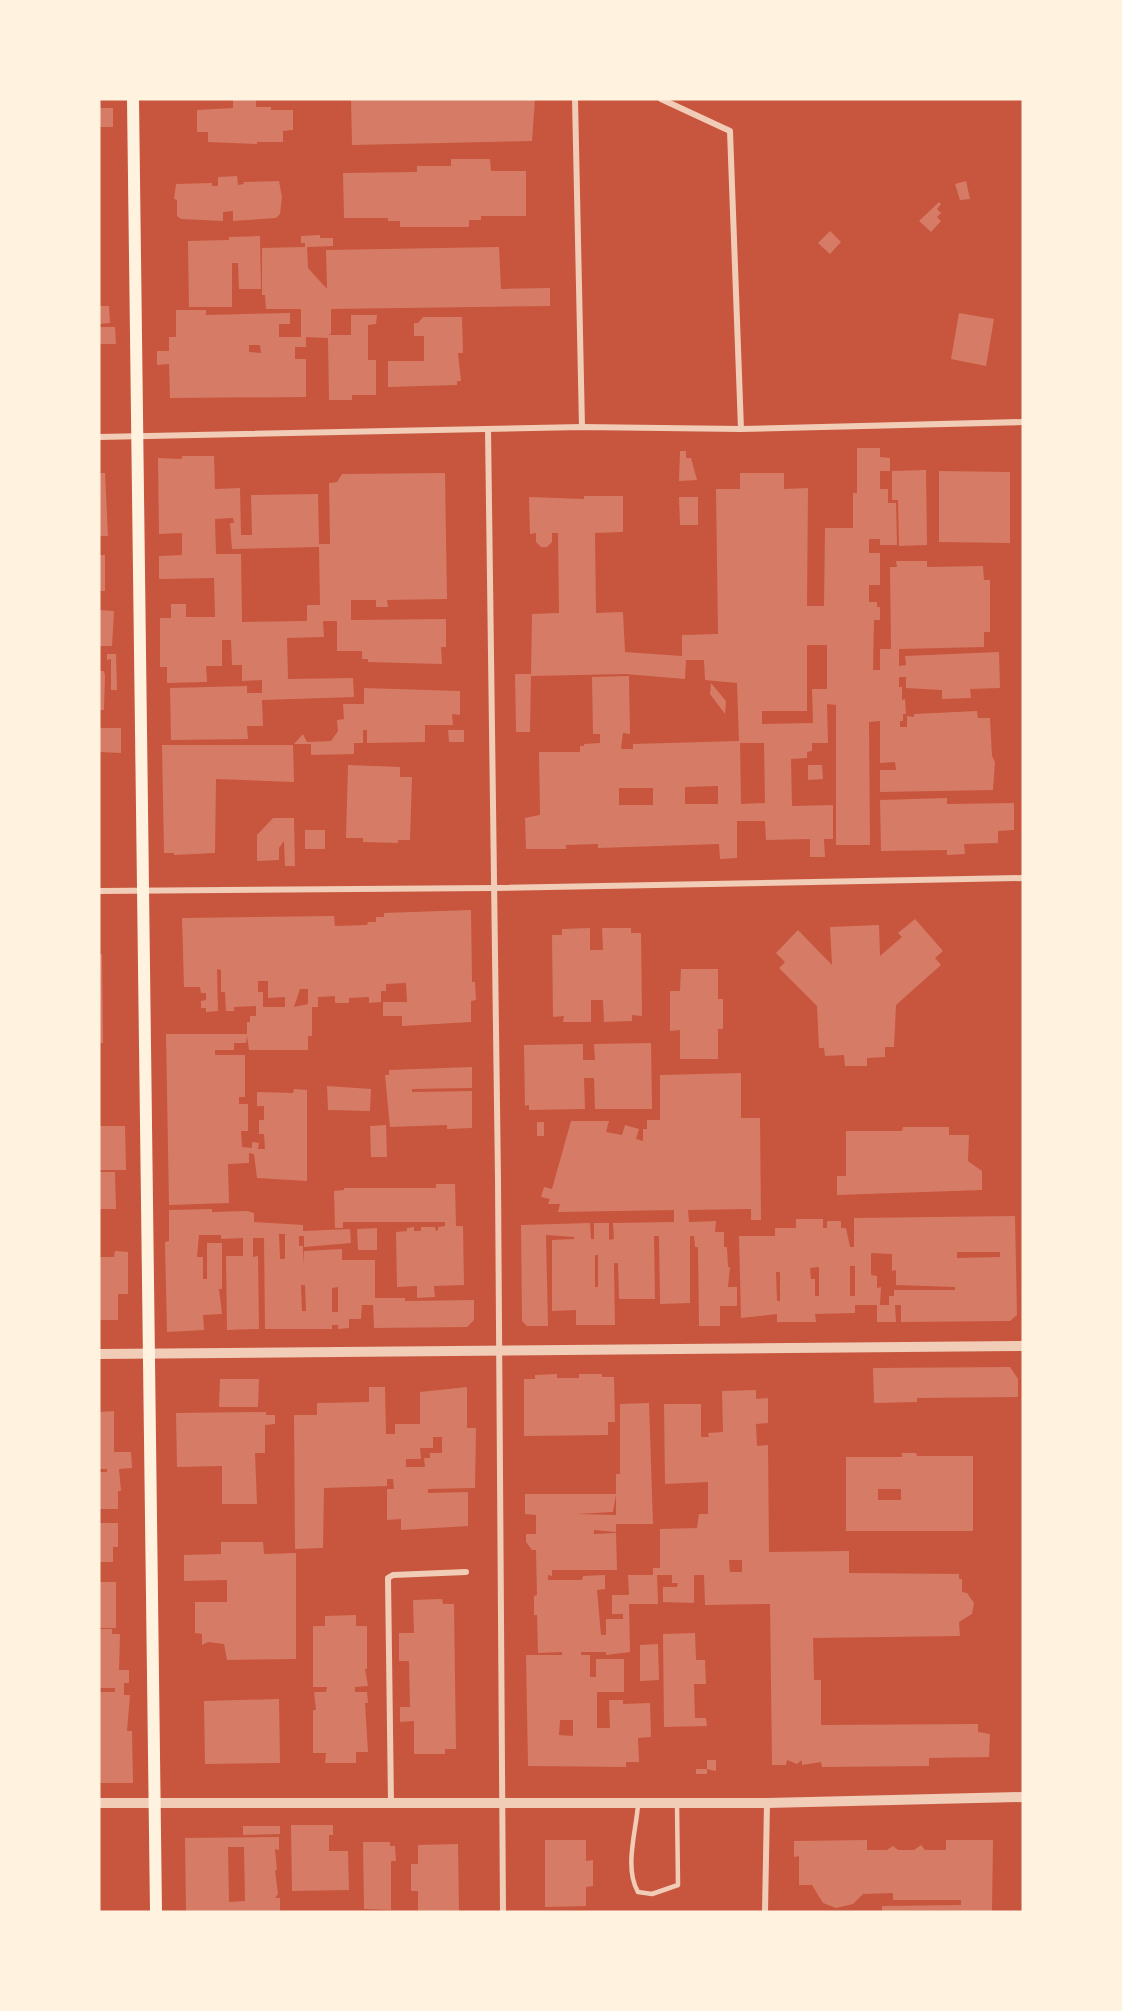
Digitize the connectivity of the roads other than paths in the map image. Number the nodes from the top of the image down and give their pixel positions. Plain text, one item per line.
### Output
1 (133, 99) edge
2 (575, 99) edge
3 (661, 99) edge
4 (1023, 422) edge
5 (582, 427) junction
6 (488, 429) junction
7 (741, 429) junction
8 (99, 437) edge
9 (138, 437) junction
10 (1023, 878) edge
11 (494, 888) junction
12 (142, 889) junction
13 (99, 891) edge
14 (1023, 1346) edge
15 (498, 1352) junction
16 (99, 1354) edge
17 (149, 1354) junction
18 (466, 1572) dead end
19 (1023, 1797) edge
20 (155, 1802) junction
21 (638, 1802) junction
22 (677, 1802) junction
23 (99, 1803) edge
24 (391, 1803) junction
25 (767, 1803) junction
26 (503, 1804) junction
27 (156, 1912) edge
28 (503, 1912) edge
29 (765, 1912) edge

1 - 9 main road
2 - 5 street
3 - 7 street
4 - 7 street
5 - 6 street
5 - 7 street
6 - 9 street
6 - 11 street
8 - 9 street
9 - 12 main road
10 - 11 street
11 - 12 street
11 - 15 street
12 - 13 street
12 - 17 main road
14 - 15 street
15 - 17 street
15 - 26 street
16 - 17 street
17 - 20 main road
18 - 24 street
19 - 25 street
20 - 23 street
20 - 24 street
20 - 27 main road
21 - 22 street
21 - 22 lane
21 - 26 street
22 - 25 street
24 - 26 street
25 - 29 street
26 - 28 street

